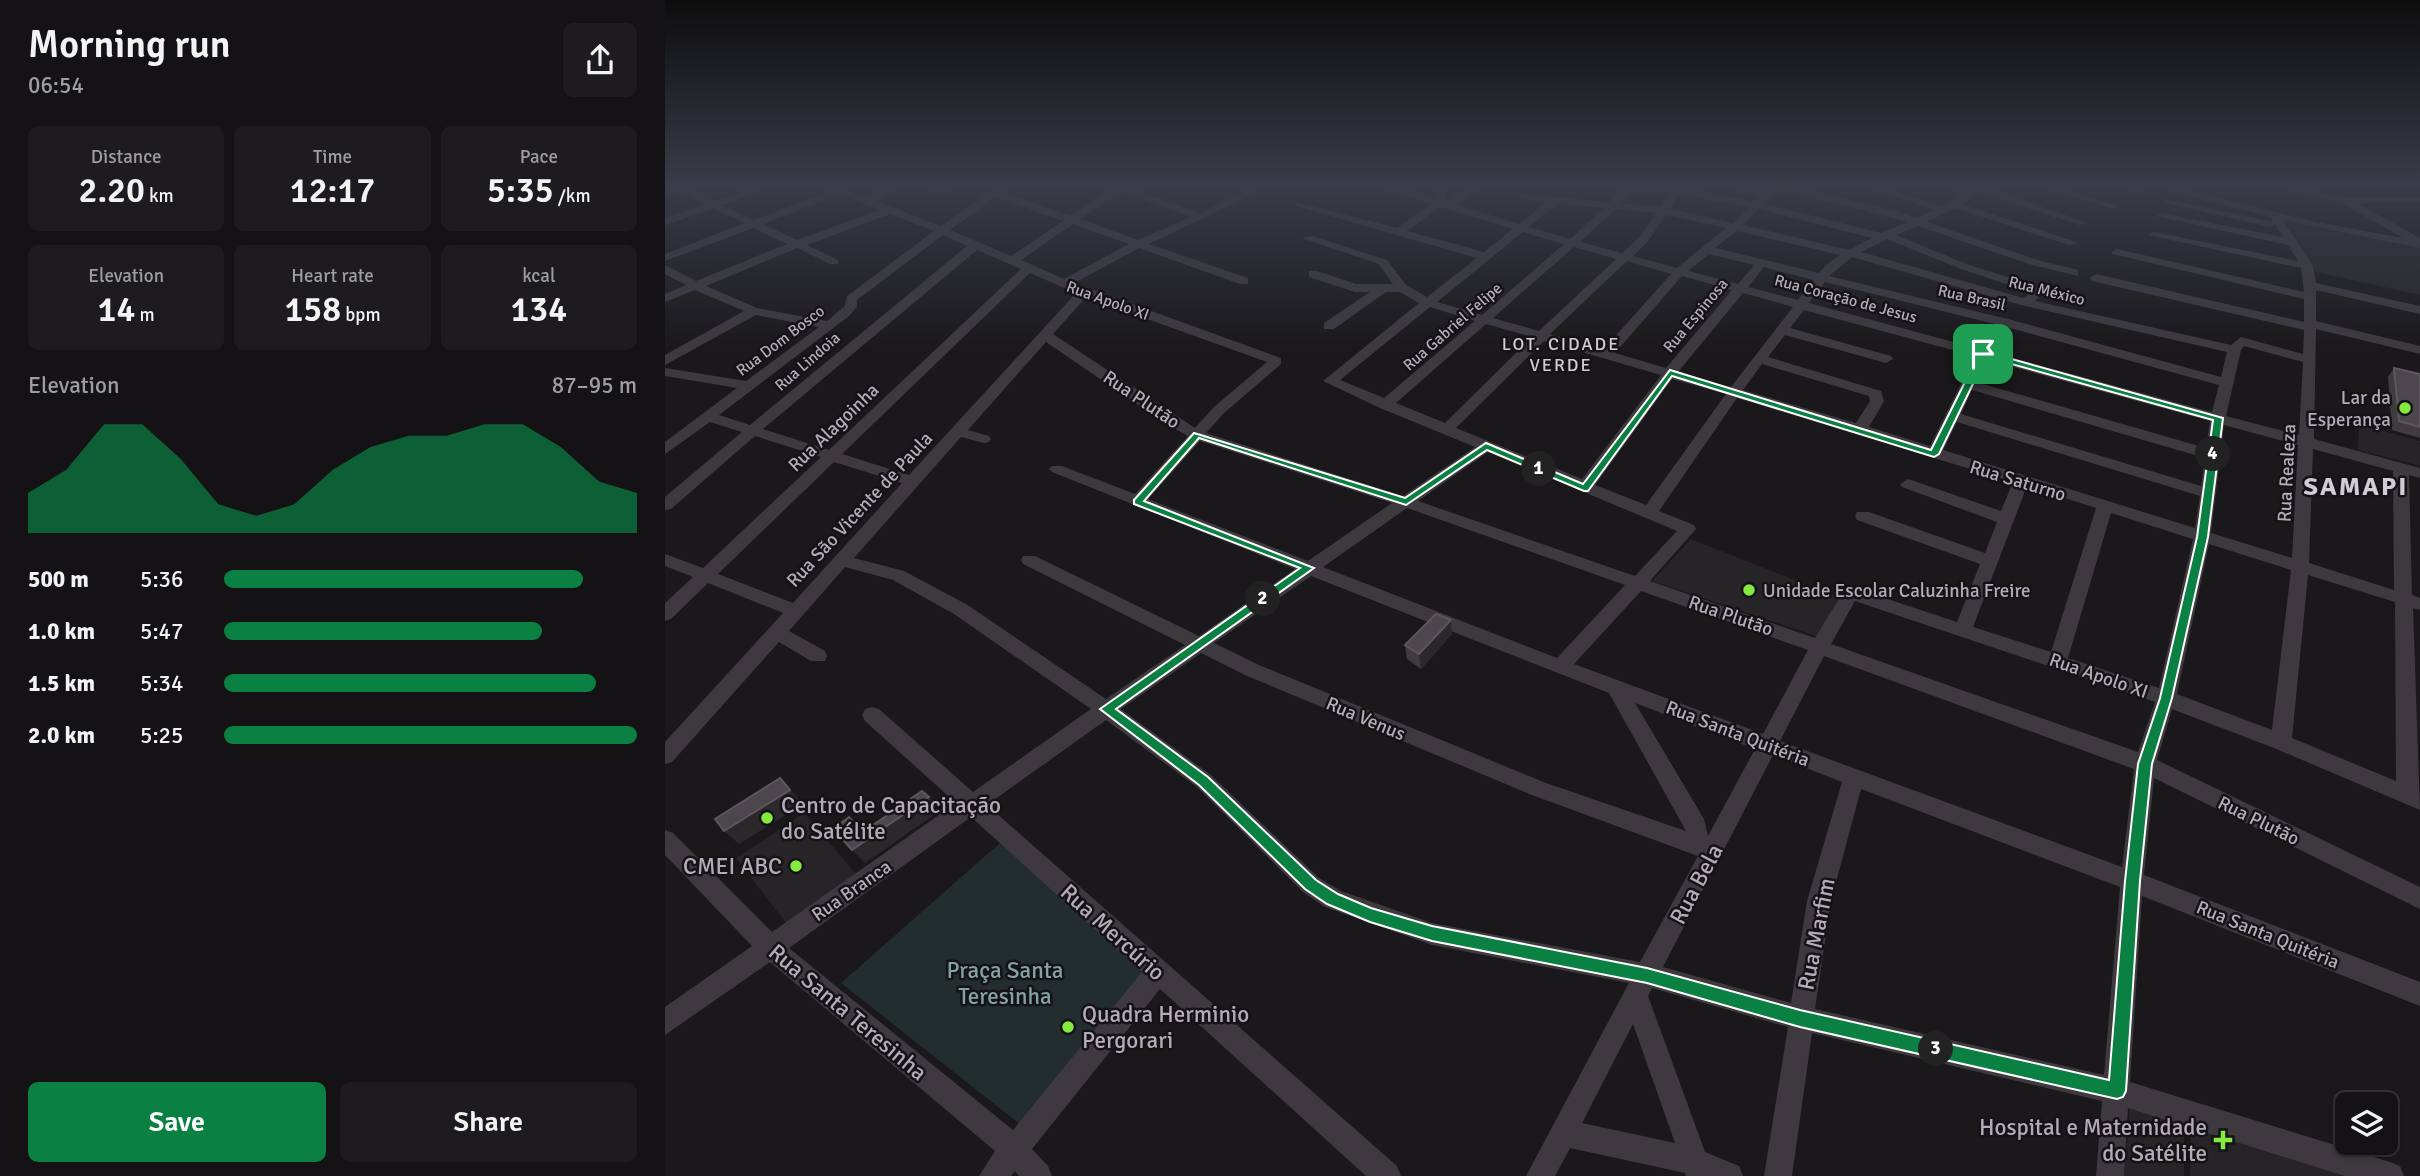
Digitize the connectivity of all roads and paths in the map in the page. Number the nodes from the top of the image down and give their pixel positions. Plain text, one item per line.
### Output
1 (711, 240) edge
2 (784, 240) edge
3 (809, 240) edge
4 (934, 240) edge
5 (962, 240) edge
6 (1041, 240) edge
7 (1127, 240) edge
8 (1148, 240) edge
9 (1314, 240) edge
10 (1423, 240) edge
11 (1506, 240) edge
12 (1562, 240) edge
13 (1576, 240) edge
14 (1643, 240) edge
15 (1720, 240) edge
16 (1788, 240) edge
17 (1879, 240) edge
18 (1893, 240) edge
19 (1971, 240) edge
20 (2062, 240) edge
21 (2178, 240) edge
22 (2291, 240) edge
23 (1573, 243) junction
24 (2073, 243) dead end
25 (1138, 244) junction
26 (795, 245) junction
27 (974, 246) junction
28 (1708, 250) junction
29 (2117, 252) dead end
30 (1847, 254) junction
31 (1485, 256) junction
32 (1625, 257) junction
33 (665, 258) edge
34 (1012, 261) junction
35 (834, 262) dead end
36 (1761, 264) junction
37 (2307, 266) junction
38 (665, 269) edge
39 (1028, 269) junction
40 (1679, 272) junction
41 (2074, 272) dead end
42 (1313, 274) dead end
43 (1822, 277) junction
44 (2096, 278) dead end
45 (1244, 281) dead end
46 (1064, 284) junction
47 (1744, 285) junction
48 (696, 286) junction
49 (1402, 288) junction
50 (1382, 289) junction
51 (2310, 291) junction
52 (1084, 292) junction
53 (665, 298) edge
54 (2025, 302) junction
55 (1428, 303) junction
56 (1801, 304) junction
57 (2420, 310) edge
58 (754, 311) junction
59 (1483, 320) junction
60 (830, 325) junction
61 (2309, 325) junction
62 (1329, 326) dead end
63 (1781, 330) junction
64 (1045, 335) junction
65 (1541, 336) junction
66 (2234, 350) junction
67 (2420, 350) edge
68 (1607, 354) junction
69 (1983, 354) junction
70 (1759, 359) junction
71 (1886, 359) dead end
72 (2310, 360) junction
73 (665, 361) edge
74 (665, 372) edge
75 (1670, 372) junction
76 (2228, 383) junction
77 (1968, 384) junction
78 (749, 386) junction
79 (1735, 391) junction
80 (1385, 405) junction
81 (707, 416) junction
82 (1952, 416) junction
83 (2218, 418) junction
84 (1448, 428) junction
85 (754, 429) junction
86 (1860, 429) junction
87 (959, 432) junction
88 (1197, 435) junction
89 (984, 439) dead end
90 (2306, 442) junction
91 (1486, 446) junction
92 (665, 449) edge
93 (1934, 454) junction
94 (832, 455) junction
95 (2213, 455) junction
96 (2401, 468) junction
97 (1057, 469) dead end
98 (2420, 473) edge
99 (2021, 481) junction
100 (914, 482) junction
101 (1908, 484) dead end
102 (1584, 488) junction
103 (2208, 493) junction
104 (1137, 502) junction
105 (1406, 502) junction
106 (665, 505) edge
107 (2105, 506) junction
108 (1648, 514) junction
109 (1863, 516) dead end
110 (2006, 519) junction
111 (2202, 537) junction
112 (839, 559) junction
113 (1029, 559) dead end
114 (665, 560) edge
115 (1988, 560) junction
116 (2300, 567) junction
117 (1309, 568) junction
118 (706, 575) junction
119 (1639, 583) junction
120 (1851, 593) joint
121 (2412, 602) edge
122 (794, 610) junction
123 (665, 614) edge
124 (1963, 630) junction
125 (775, 631) junction
126 (1200, 644) junction
127 (1820, 646) junction
128 (818, 656) dead end
129 (2058, 660) junction
130 (1560, 667) junction
131 (1615, 686) junction
132 (2166, 698) junction
133 (1106, 709) junction
134 (872, 715) dead end
135 (2281, 742) junction
136 (1770, 744) junction
137 (665, 756) edge
138 (2145, 764) junction
139 (1854, 778) junction
140 (2414, 798) edge
141 (972, 806) junction
142 (665, 840) edge
143 (1706, 848) junction
144 (2132, 881) junction
145 (2420, 898) edge
146 (769, 947) junction
147 (1158, 972) junction
148 (1642, 986) junction
149 (2420, 994) edge
150 (1800, 1018) junction
151 (665, 1022) edge
152 (2117, 1091) junction
153 (1564, 1133) junction
154 (1015, 1150) junction
155 (1698, 1169) edge
156 (993, 1176) edge
157 (1038, 1176) edge
158 (1387, 1176) edge
159 (1540, 1176) edge
160 (1729, 1176) edge
161 (1778, 1176) edge
162 (2109, 1176) edge
163 (2390, 1176) edge

1 - 33 street
2 - 26 street
3 - 26 street
4 - 60 street, Rua Dom Bosco
5 - 27 street, Rua Apolo XI
6 - 34 street
7 - 25 street
8 - 25 street
9 - 49 street, Rua Saturno
10 - 31 street
11 - 31 street
12 - 23 street, Rua Coração de Jesus
13 - 23 street, Rua Gabriel Felipe
14 - 32 street
15 - 28 street
16 - 30 street, Rua México
17 - 30 street
18 - 54 street
19 - 41 street
20 - 24 street
21 - 37 street
22 - 37 street, Rua Realeza
23 - 32 street, Rua Coração de Jesus
23 - 59 street, Rua Gabriel Felipe
25 - 45 street
25 - 46 street
26 - 35 street
26 - 48 street
27 - 34 street, Rua Apolo XI
27 - 85 street, Rua Lindoia
28 - 36 street, Rua Brasil
28 - 40 street
29 - 51 street
30 - 43 street
30 - 54 street, Rua México
31 - 55 street
32 - 40 street, Rua Coração de Jesus
32 - 65 street
34 - 39 street, Rua Apolo XI
36 - 43 street, Rua Brasil
36 - 47 street, Rua Espinosa
37 - 51 street, Rua Realeza
38 - 48 street
39 - 46 street, Rua Apolo XI
39 - 94 street, Rua Alagoinha
40 - 47 street, Rua Coração de Jesus
40 - 68 street
42 - 50 street
43 - 56 street
43 - 76 street, Rua Brasil
44 - 61 street
46 - 52 street, Rua Apolo XI
47 - 56 street, Rua Coração de Jesus
47 - 75 street, Rua Espinosa
48 - 53 street
48 - 58 street
49 - 50 street
49 - 55 street, Rua Saturno
50 - 62 street
51 - 57 street
51 - 61 street, Rua Realeza
52 - 64 street, Rua São Vicente de Paula
52 - 88 street, Rua Apolo XI
54 - 66 street, Rua México
55 - 59 street, Rua Saturno
55 - 80 street
56 - 63 street
56 - 69 street, Rua Coração de Jesus
58 - 60 street
58 - 73 street
59 - 65 street, Rua Saturno
59 - 80 street, Rua Gabriel Felipe
60 - 78 street, Rua Dom Bosco
61 - 67 street
61 - 72 street, Rua Realeza
63 - 70 street
63 - 71 street
64 - 87 street, Rua São Vicente de Paula
64 - 88 street, Rua Plutão
65 - 68 street, Rua Saturno
65 - 84 street
66 - 72 street, Rua México
66 - 76 street
68 - 75 street, Rua Saturno
69 - 77 street
69 - 83 street, Rua Coração de Jesus
70 - 79 street
70 - 86 street
72 - 90 street, Rua Realeza
74 - 78 street
75 - 79 street, Rua Saturno
75 - 102 street, Rua Espinosa
76 - 83 street
77 - 82 street
77 - 95 street
78 - 81 street, Rua Dom Bosco
79 - 86 street, Rua Saturno
79 - 108 street
80 - 84 street
81 - 85 street
81 - 92 street, Rua Dom Bosco
82 - 93 street
82 - 103 street
83 - 90 street, Rua Coração de Jesus
83 - 95 street
84 - 91 street
85 - 94 street
85 - 106 street, Rua Lindoia
86 - 93 street, Rua Saturno
87 - 89 street
87 - 100 street, Rua São Vicente de Paula
88 - 104 street
88 - 105 street, Rua Plutão
90 - 96 street, Rua Coração de Jesus
90 - 116 street, Rua Realeza
91 - 102 street
91 - 105 street, Rua Branca
93 - 99 street, Rua Saturno
94 - 100 street
94 - 118 street, Rua Alagoinha
95 - 103 street
96 - 98 street, Rua Coração de Jesus
96 - 121 street
97 - 104 street, Rua Santa Quitéria
99 - 107 street, Rua Saturno
99 - 110 street
100 - 112 street, Rua São Vicente de Paula
101 - 110 street
102 - 108 street
103 - 111 street
104 - 117 street, Rua Santa Quitéria
105 - 117 street, Rua Branca
105 - 119 street, Rua Plutão
107 - 111 street, Rua Saturno
107 - 129 street
108 - 119 street
109 - 115 street
110 - 115 street
111 - 116 street, Rua Saturno
111 - 132 street
112 - 122 street, Rua São Vicente de Paula
112 - 133 street
113 - 126 street, Rua Venus
114 - 118 street
115 - 124 street
116 - 121 street, Rua Saturno
116 - 135 street, Rua Realeza
117 - 126 street, Rua Branca
117 - 130 street, Rua Santa Quitéria
118 - 122 street
118 - 123 street, Rua Alagoinha
119 - 127 street, Rua Plutão
119 - 130 street
120 - 124 street, Rua Apolo XI
120 - 127 street, Rua Bela
121 - 140 street
122 - 125 street, Rua São Vicente de Paula
124 - 129 street, Rua Apolo XI
125 - 128 street
125 - 137 street, Rua São Vicente de Paula
126 - 133 street, Rua Branca
126 - 143 street, Rua Venus
127 - 136 street, Rua Bela
127 - 138 street, Rua Plutão
129 - 132 street, Rua Apolo XI
130 - 131 street, Rua Santa Quitéria
131 - 136 street, Rua Santa Quitéria
131 - 143 street
132 - 135 street, Rua Apolo XI
132 - 138 street
133 - 141 street, Rua Branca
133 - 148 street
134 - 141 street, Rua Mercúrio
135 - 140 street, Rua Apolo XI
136 - 139 street, Rua Santa Quitéria
136 - 143 street, Rua Bela
138 - 144 street
138 - 145 street, Rua Plutão
139 - 144 street, Rua Santa Quitéria
139 - 150 street, Rua Marfim
141 - 146 street, Rua Branca
141 - 147 street, Rua Mercúrio
142 - 146 street, Rua Santa Teresinha
143 - 148 street, Rua Bela
144 - 149 street, Rua Santa Quitéria
144 - 152 street
146 - 151 street, Rua Branca
146 - 154 street, Rua Santa Teresinha
147 - 154 street
147 - 158 street, Rua Mercúrio
148 - 150 street
148 - 153 street, Rua Bela
148 - 155 street
150 - 152 street
150 - 161 street, Rua Marfim
152 - 162 street
152 - 163 street
153 - 155 street
153 - 159 street, Rua Bela
154 - 156 street
154 - 157 street, Rua Santa Teresinha
155 - 160 street

